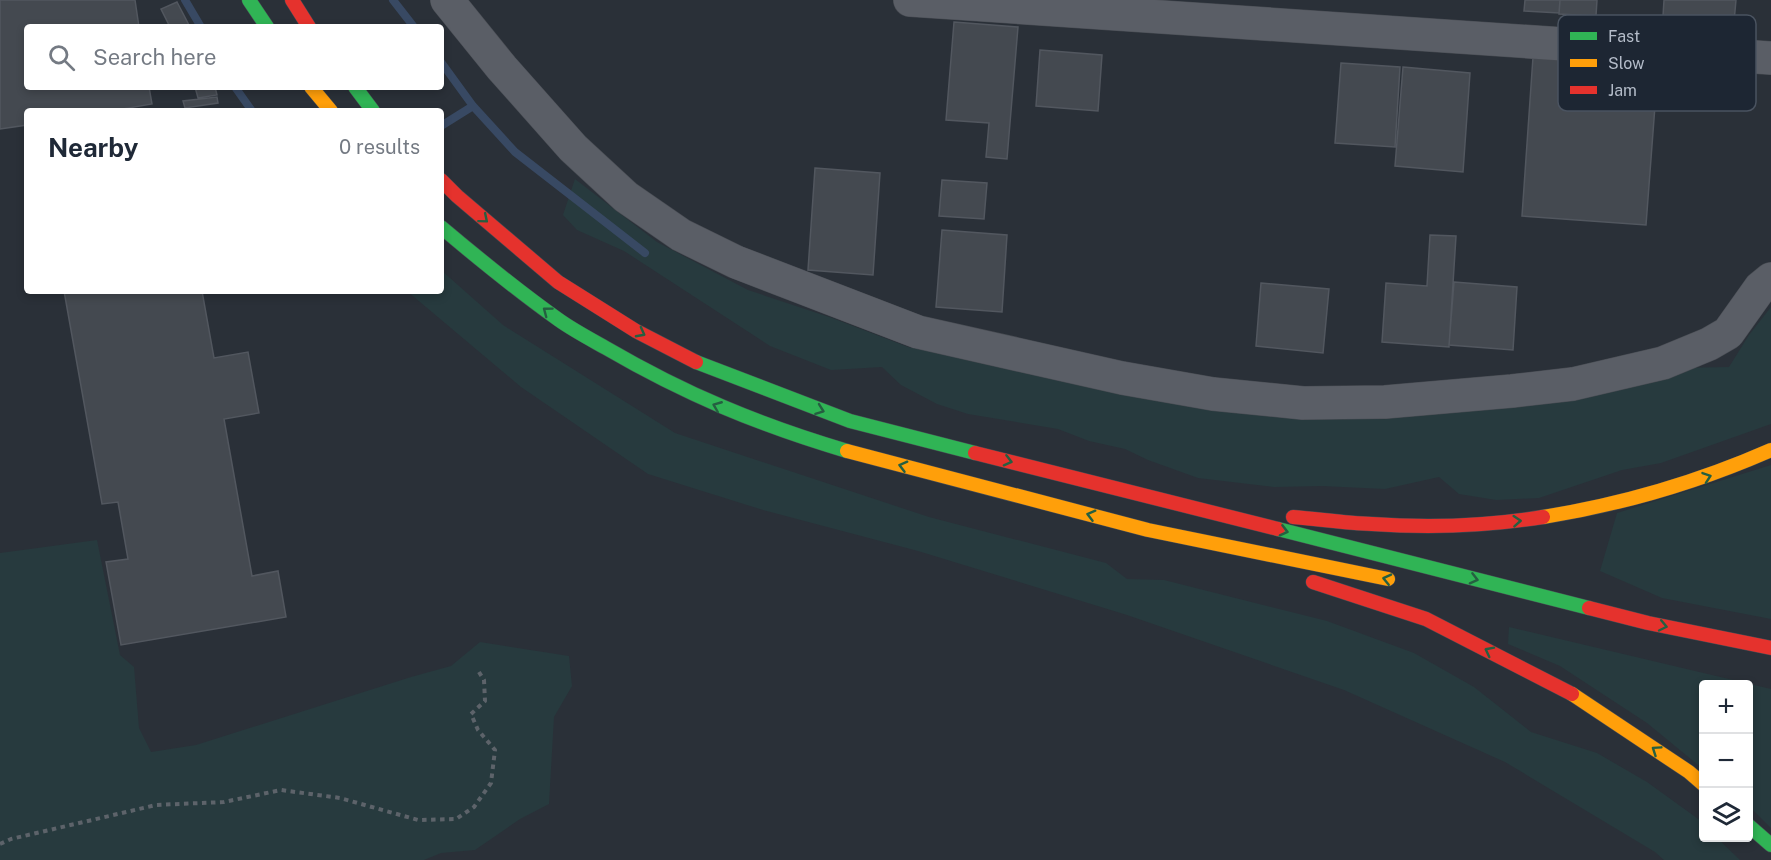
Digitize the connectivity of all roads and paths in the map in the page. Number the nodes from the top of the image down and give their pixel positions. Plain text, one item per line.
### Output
1 (249, 0) edge
2 (292, 0) edge
3 (447, 0) edge
4 (910, 0) edge
5 (1225, 10) edge
6 (265, 24) edge
7 (307, 24) edge
8 (1558, 39) edge
9 (1756, 56) edge
10 (1771, 57) edge
11 (314, 90) edge
12 (357, 90) edge
13 (328, 108) edge
14 (371, 108) edge
15 (444, 183) edge
16 (444, 229) edge
17 (1771, 279) edge
18 (1771, 450) edge
19 (1187, 507) junction
20 (1148, 530) junction
21 (1270, 569) dead end
22 (1304, 580) dead end
23 (1406, 584) dead end
24 (1771, 648) edge
25 (477, 669) dead end
26 (1699, 781) edge
27 (1753, 829) edge
28 (0, 844) edge
29 (1771, 845) edge

1 - 6 highway
2 - 7 highway
3 - 17 street
4 - 5 street
5 - 8 street
9 - 10 street
11 - 13 highway
12 - 14 highway
15 -> 19 highway
20 -> 16 highway
19 -> 18 highway
19 -> 24 highway
20 - 21 highway
23 -> 20 highway
26 -> 22 highway
25 - 28 path
27 - 29 highway

